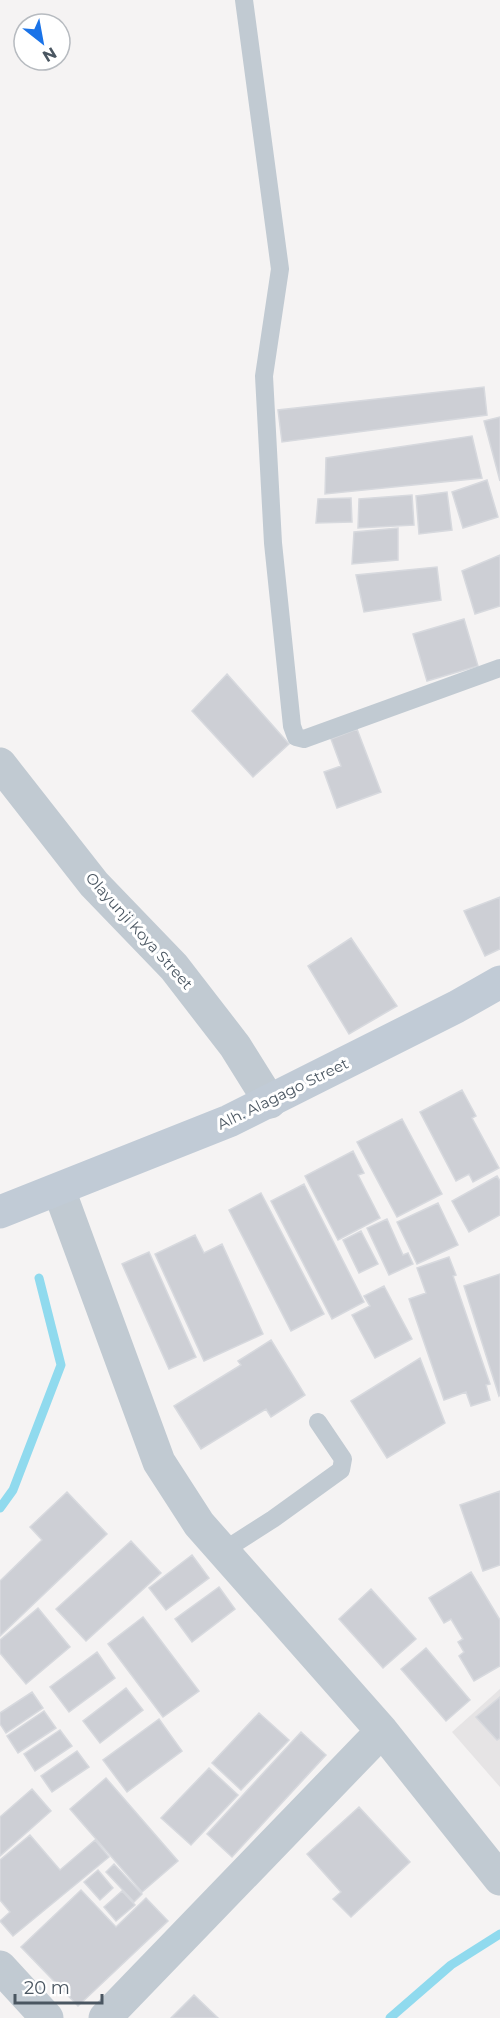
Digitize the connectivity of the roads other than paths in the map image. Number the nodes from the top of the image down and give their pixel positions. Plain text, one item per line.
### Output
1 (244, 0) edge
2 (500, 668) edge
3 (0, 764) edge
4 (500, 982) edge
5 (270, 1102) junction
6 (59, 1190) junction
7 (0, 1212) edge
8 (318, 1422) dead end
9 (222, 1551) junction
10 (382, 1731) junction
11 (500, 1879) edge
12 (0, 1967) edge
13 (47, 2018) edge
14 (105, 2018) edge

1 - 2 lane
3 - 5 street, Olayunji Koya Street
4 - 5 main road, Alh. Alagago Street
5 - 6 main road, Alh. Alagago Street
6 - 7 main road, Alh. Alagago Street
6 - 9 street
8 - 9 lane
9 - 10 street
10 - 11 street
10 - 14 street
12 - 13 street

